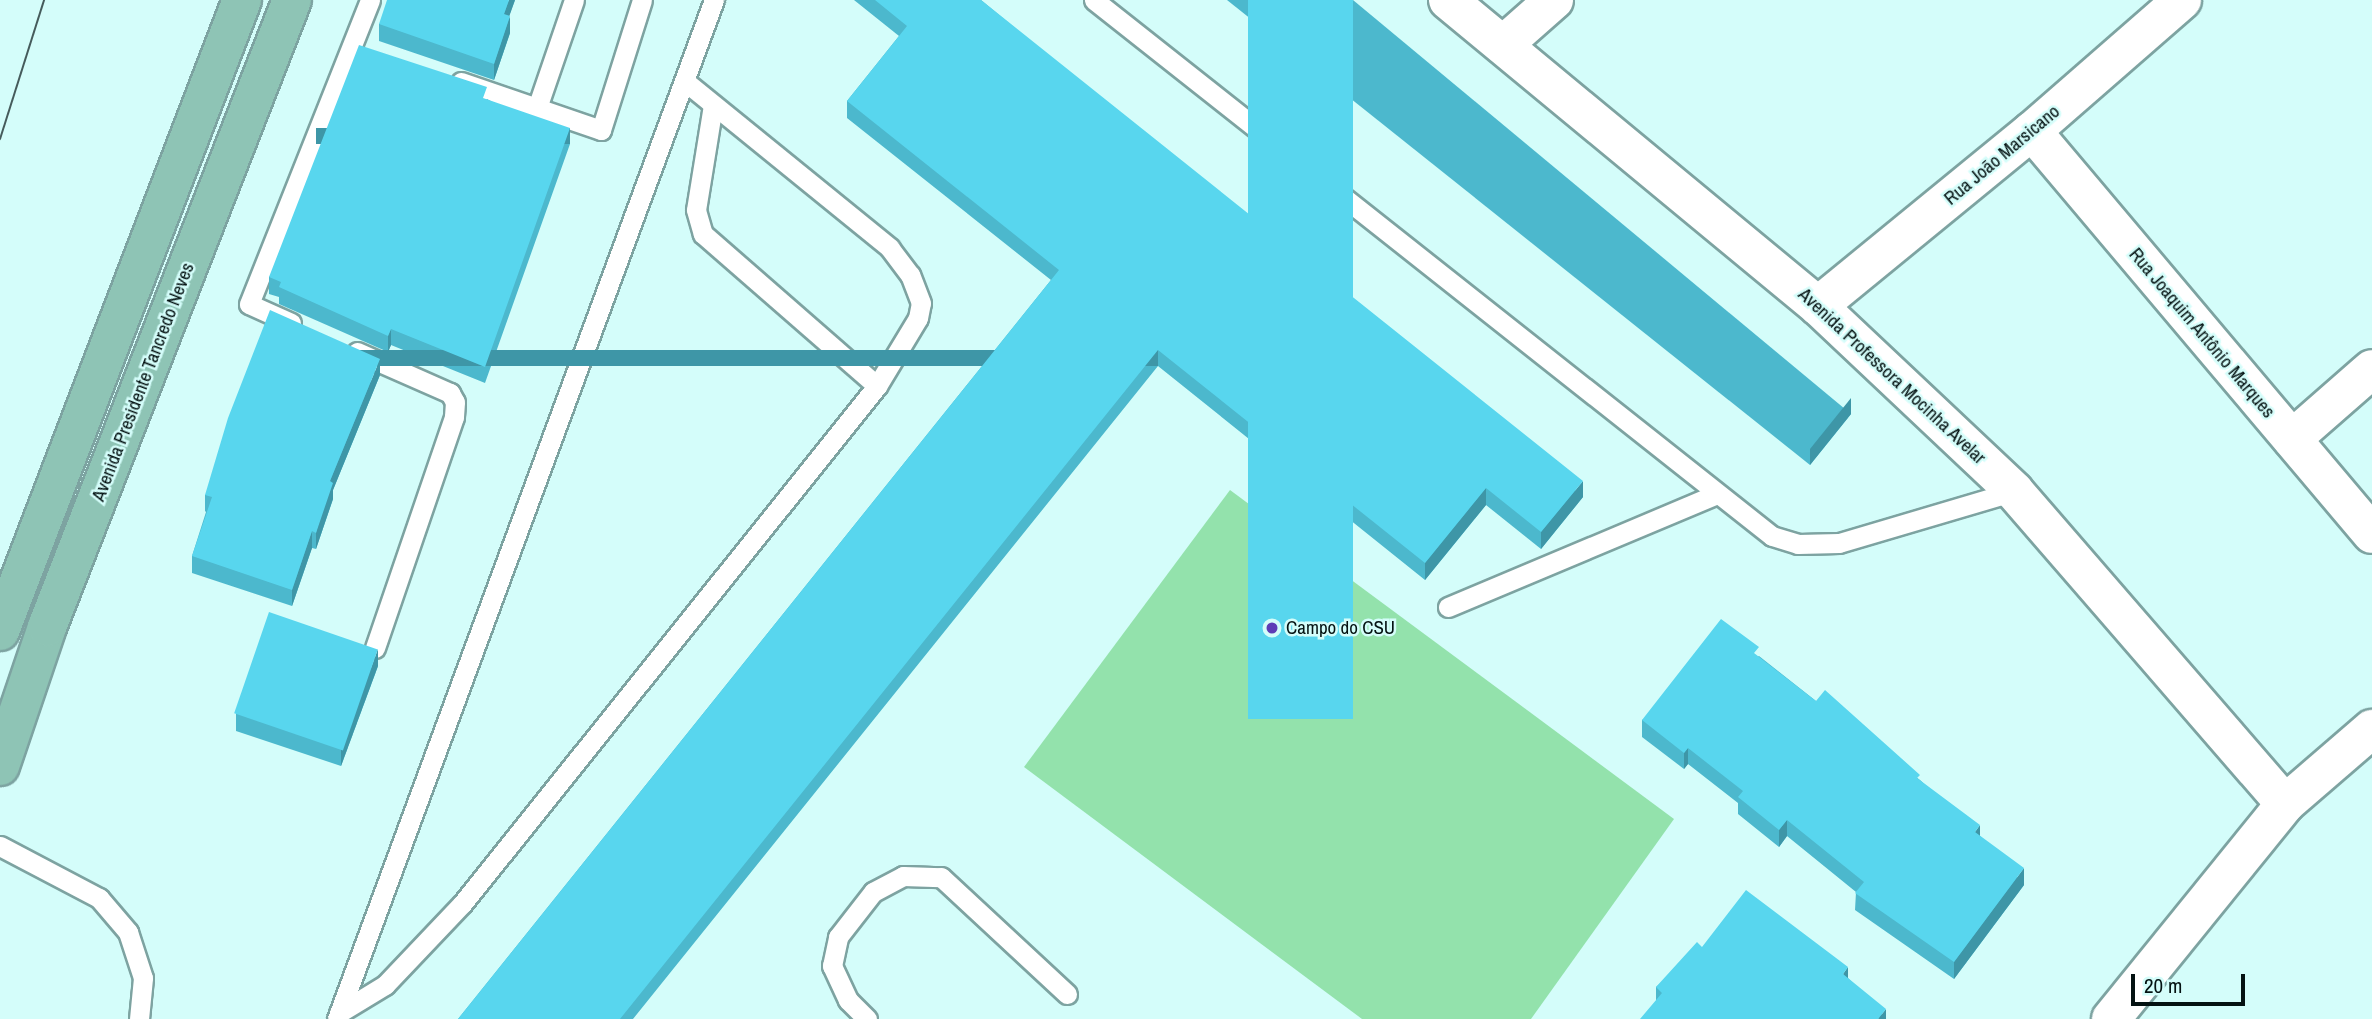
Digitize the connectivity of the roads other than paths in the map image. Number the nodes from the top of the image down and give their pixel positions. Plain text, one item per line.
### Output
1 (242, 0) edge
2 (292, 0) edge
3 (370, 0) edge
4 (574, 0) edge
5 (642, 0) edge
6 (714, 0) edge
7 (1094, 0) edge
8 (1448, 0) edge
9 (1554, 0) edge
10 (2182, 0) edge
11 (351, 44) junction
12 (1503, 44) junction
13 (376, 52) edge
14 (438, 74) edge
15 (686, 82) junction
16 (713, 105) junction
17 (537, 108) junction
18 (2032, 131) junction
19 (1818, 306) junction
20 (312, 332) edge
21 (337, 343) edge
22 (2372, 369) edge
23 (877, 386) junction
24 (2292, 439) junction
25 (2014, 491) junction
26 (1715, 495) junction
27 (2372, 534) edge
28 (1448, 607) dead end
29 (0, 631) edge
30 (375, 648) edge
31 (2372, 729) edge
32 (0, 766) edge
33 (2285, 804) junction
34 (0, 846) edge
35 (1067, 994) dead end
36 (338, 1016) edge
37 (139, 1019) edge
38 (867, 1019) edge
39 (2111, 1019) edge

1 - 29 main road
2 - 32 main road, Avenida Presidente Tancredo Neves
3 - 11 lane
4 - 17 lane
5 - 17 lane
6 - 15 lane
7 - 26 lane
8 - 12 street, Avenida Professora Mocinha Avelar
9 - 12 street
10 - 18 street, Rua João Marsicano
11 - 13 lane
11 - 20 lane
12 - 19 street, Avenida Professora Mocinha Avelar
14 - 17 lane
15 - 16 lane
15 - 36 lane
16 - 23 lane
16 - 23 lane
18 - 19 street, Rua João Marsicano
18 - 24 street, Rua Joaquim Antônio Marques
19 - 25 street, Avenida Professora Mocinha Avelar
21 - 30 lane
22 - 24 street
23 - 36 lane
24 - 27 street, Rua Joaquim Antônio Marques
25 - 26 lane
25 - 33 street, Avenida Professora Mocinha Avelar
26 - 28 lane
31 - 33 street
33 - 39 street
34 - 37 lane
35 - 38 lane

